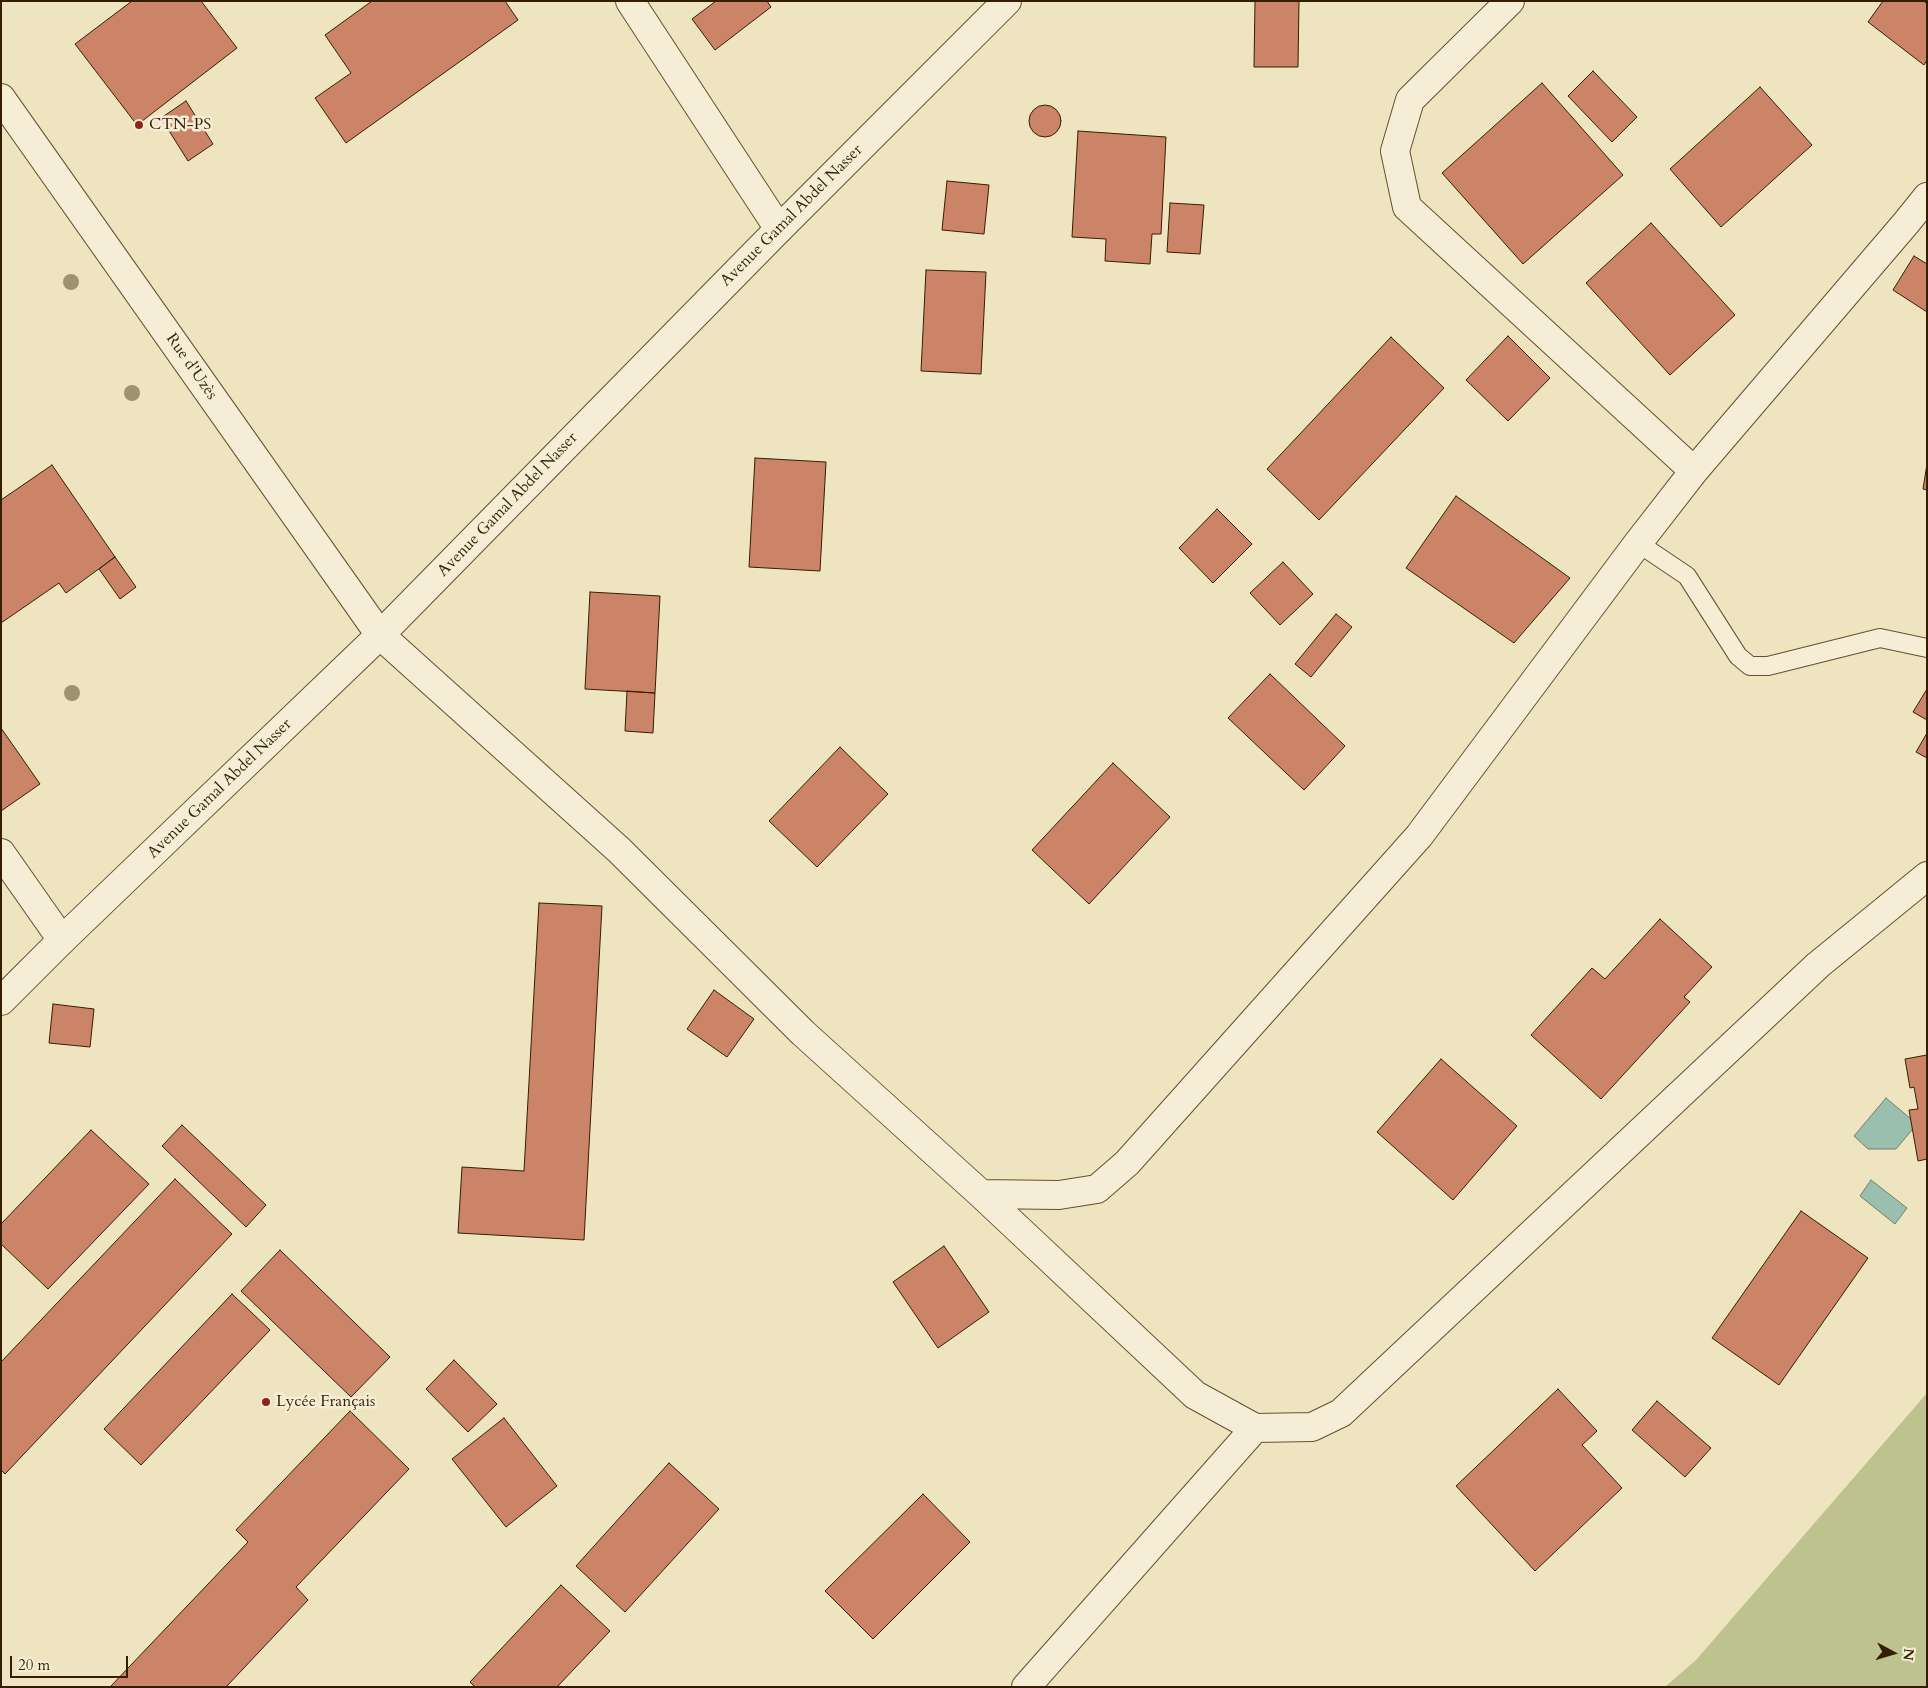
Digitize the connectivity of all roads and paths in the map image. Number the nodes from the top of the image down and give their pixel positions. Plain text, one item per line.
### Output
1 (630, 1) edge
2 (1007, 1) edge
3 (1510, 1) edge
4 (1, 98) edge
5 (1927, 197) edge
6 (779, 230) junction
7 (1694, 471) junction
8 (1638, 542) junction
9 (380, 635) junction
10 (1927, 648) edge
11 (1, 853) edge
12 (1927, 876) edge
13 (62, 940) junction
14 (1, 1001) edge
15 (981, 1194) junction
16 (1254, 1428) junction
17 (1026, 1687) edge

1 - 6 street
2 - 6 street, Avenue Gamal Abdel Nasser
3 - 7 street
4 - 9 street, Rue d'Uzès
5 - 7 street
6 - 9 street, Avenue Gamal Abdel Nasser
7 - 8 street
8 - 10 lane
8 - 15 street
9 - 13 street, Avenue Gamal Abdel Nasser
9 - 15 street, Rue d'Uzès
11 - 13 street
12 - 16 street
13 - 14 street, Avenue Gamal Abdel Nasser
15 - 16 street, Rue d'Uzès
16 - 17 street

